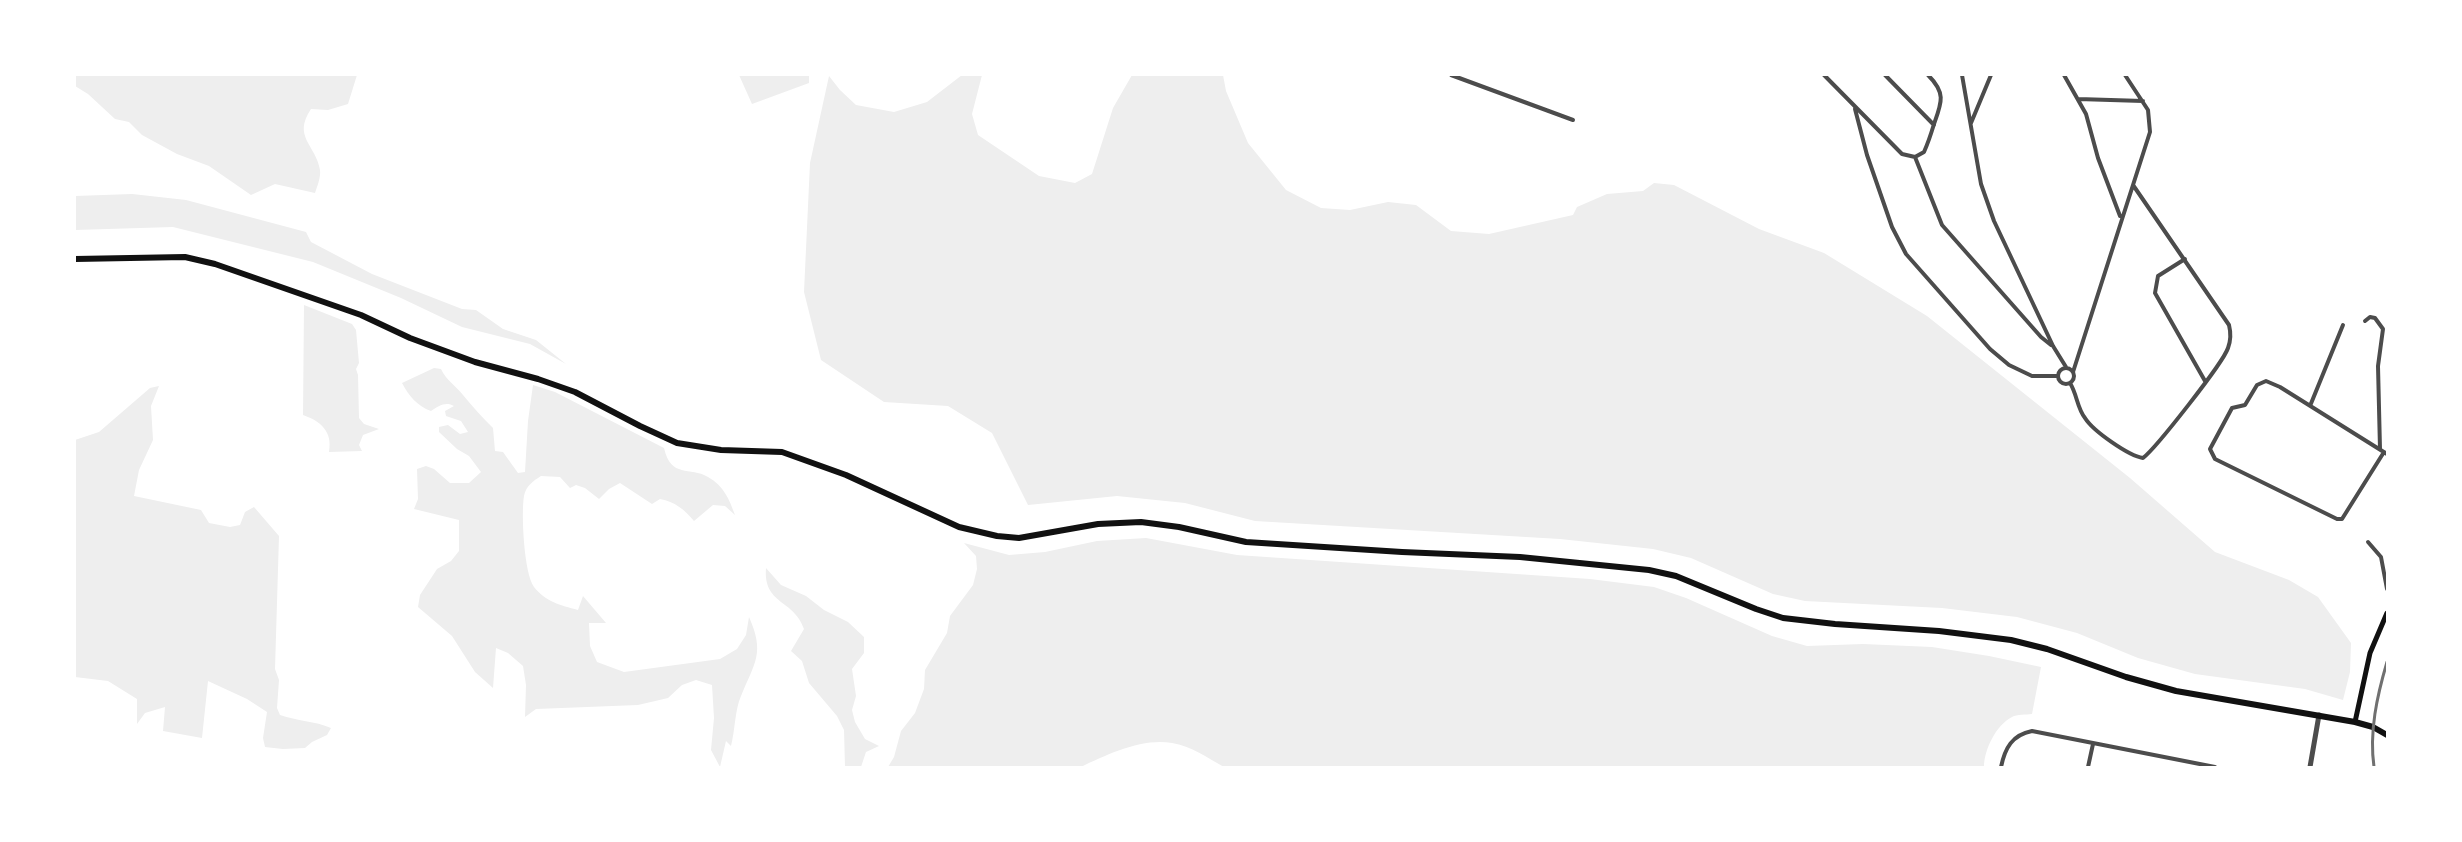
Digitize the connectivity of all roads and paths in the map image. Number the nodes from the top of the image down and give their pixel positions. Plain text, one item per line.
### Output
1 (1451, 75) edge
2 (1824, 75) edge
3 (1885, 75) edge
4 (1928, 75) edge
5 (1962, 75) edge
6 (1991, 75) edge
7 (2064, 75) edge
8 (2125, 75) edge
9 (2078, 99) junction
10 (2143, 101) junction
11 (1855, 109) junction
12 (1573, 120) dead end
13 (1971, 123) junction
14 (1934, 125) junction
15 (1915, 157) junction
16 (2133, 185) junction
17 (2121, 217) junction
18 (75, 259) edge
19 (2184, 259) junction
20 (2365, 321) dead end
21 (2343, 326) dead end
22 (2053, 346) junction
23 (2066, 368) junction
24 (2073, 372) junction
25 (2057, 376) junction
26 (2205, 381) junction
27 (2070, 383) junction
28 (2310, 406) junction
29 (2383, 452) edge
30 (2368, 542) dead end
31 (2387, 589) edge
32 (2387, 613) edge
33 (2319, 714) junction
34 (2355, 722) junction
35 (2387, 735) edge
36 (2093, 744) junction
37 (2180, 760) junction
38 (2001, 767) edge
39 (2088, 767) edge
40 (2178, 767) edge
41 (2215, 767) edge
42 (2310, 767) edge

1 - 12 street
2 - 11 street
3 - 14 street
4 - 14 street
5 - 13 street
6 - 13 street
7 - 9 street
8 - 10 street
9 - 10 street
9 - 17 street
10 - 16 street
11 - 15 street
11 - 25 street
13 - 22 street
14 - 15 street
15 - 22 street
16 - 17 street
16 - 19 street
17 - 24 street
18 - 33 main road
19 - 26 street
19 - 26 street
20 - 29 street
21 - 28 street
22 - 23 street
23 - 24 street
23 - 25 street
24 - 27 street
25 - 27 street
26 - 27 street
28 - 29 street
28 - 29 street
30 - 31 street
32 - 34 main road
33 - 34 main road
33 - 42 street
34 - 35 main road
36 - 37 street
36 - 38 street
36 - 39 street
37 - 40 street
37 - 41 street

